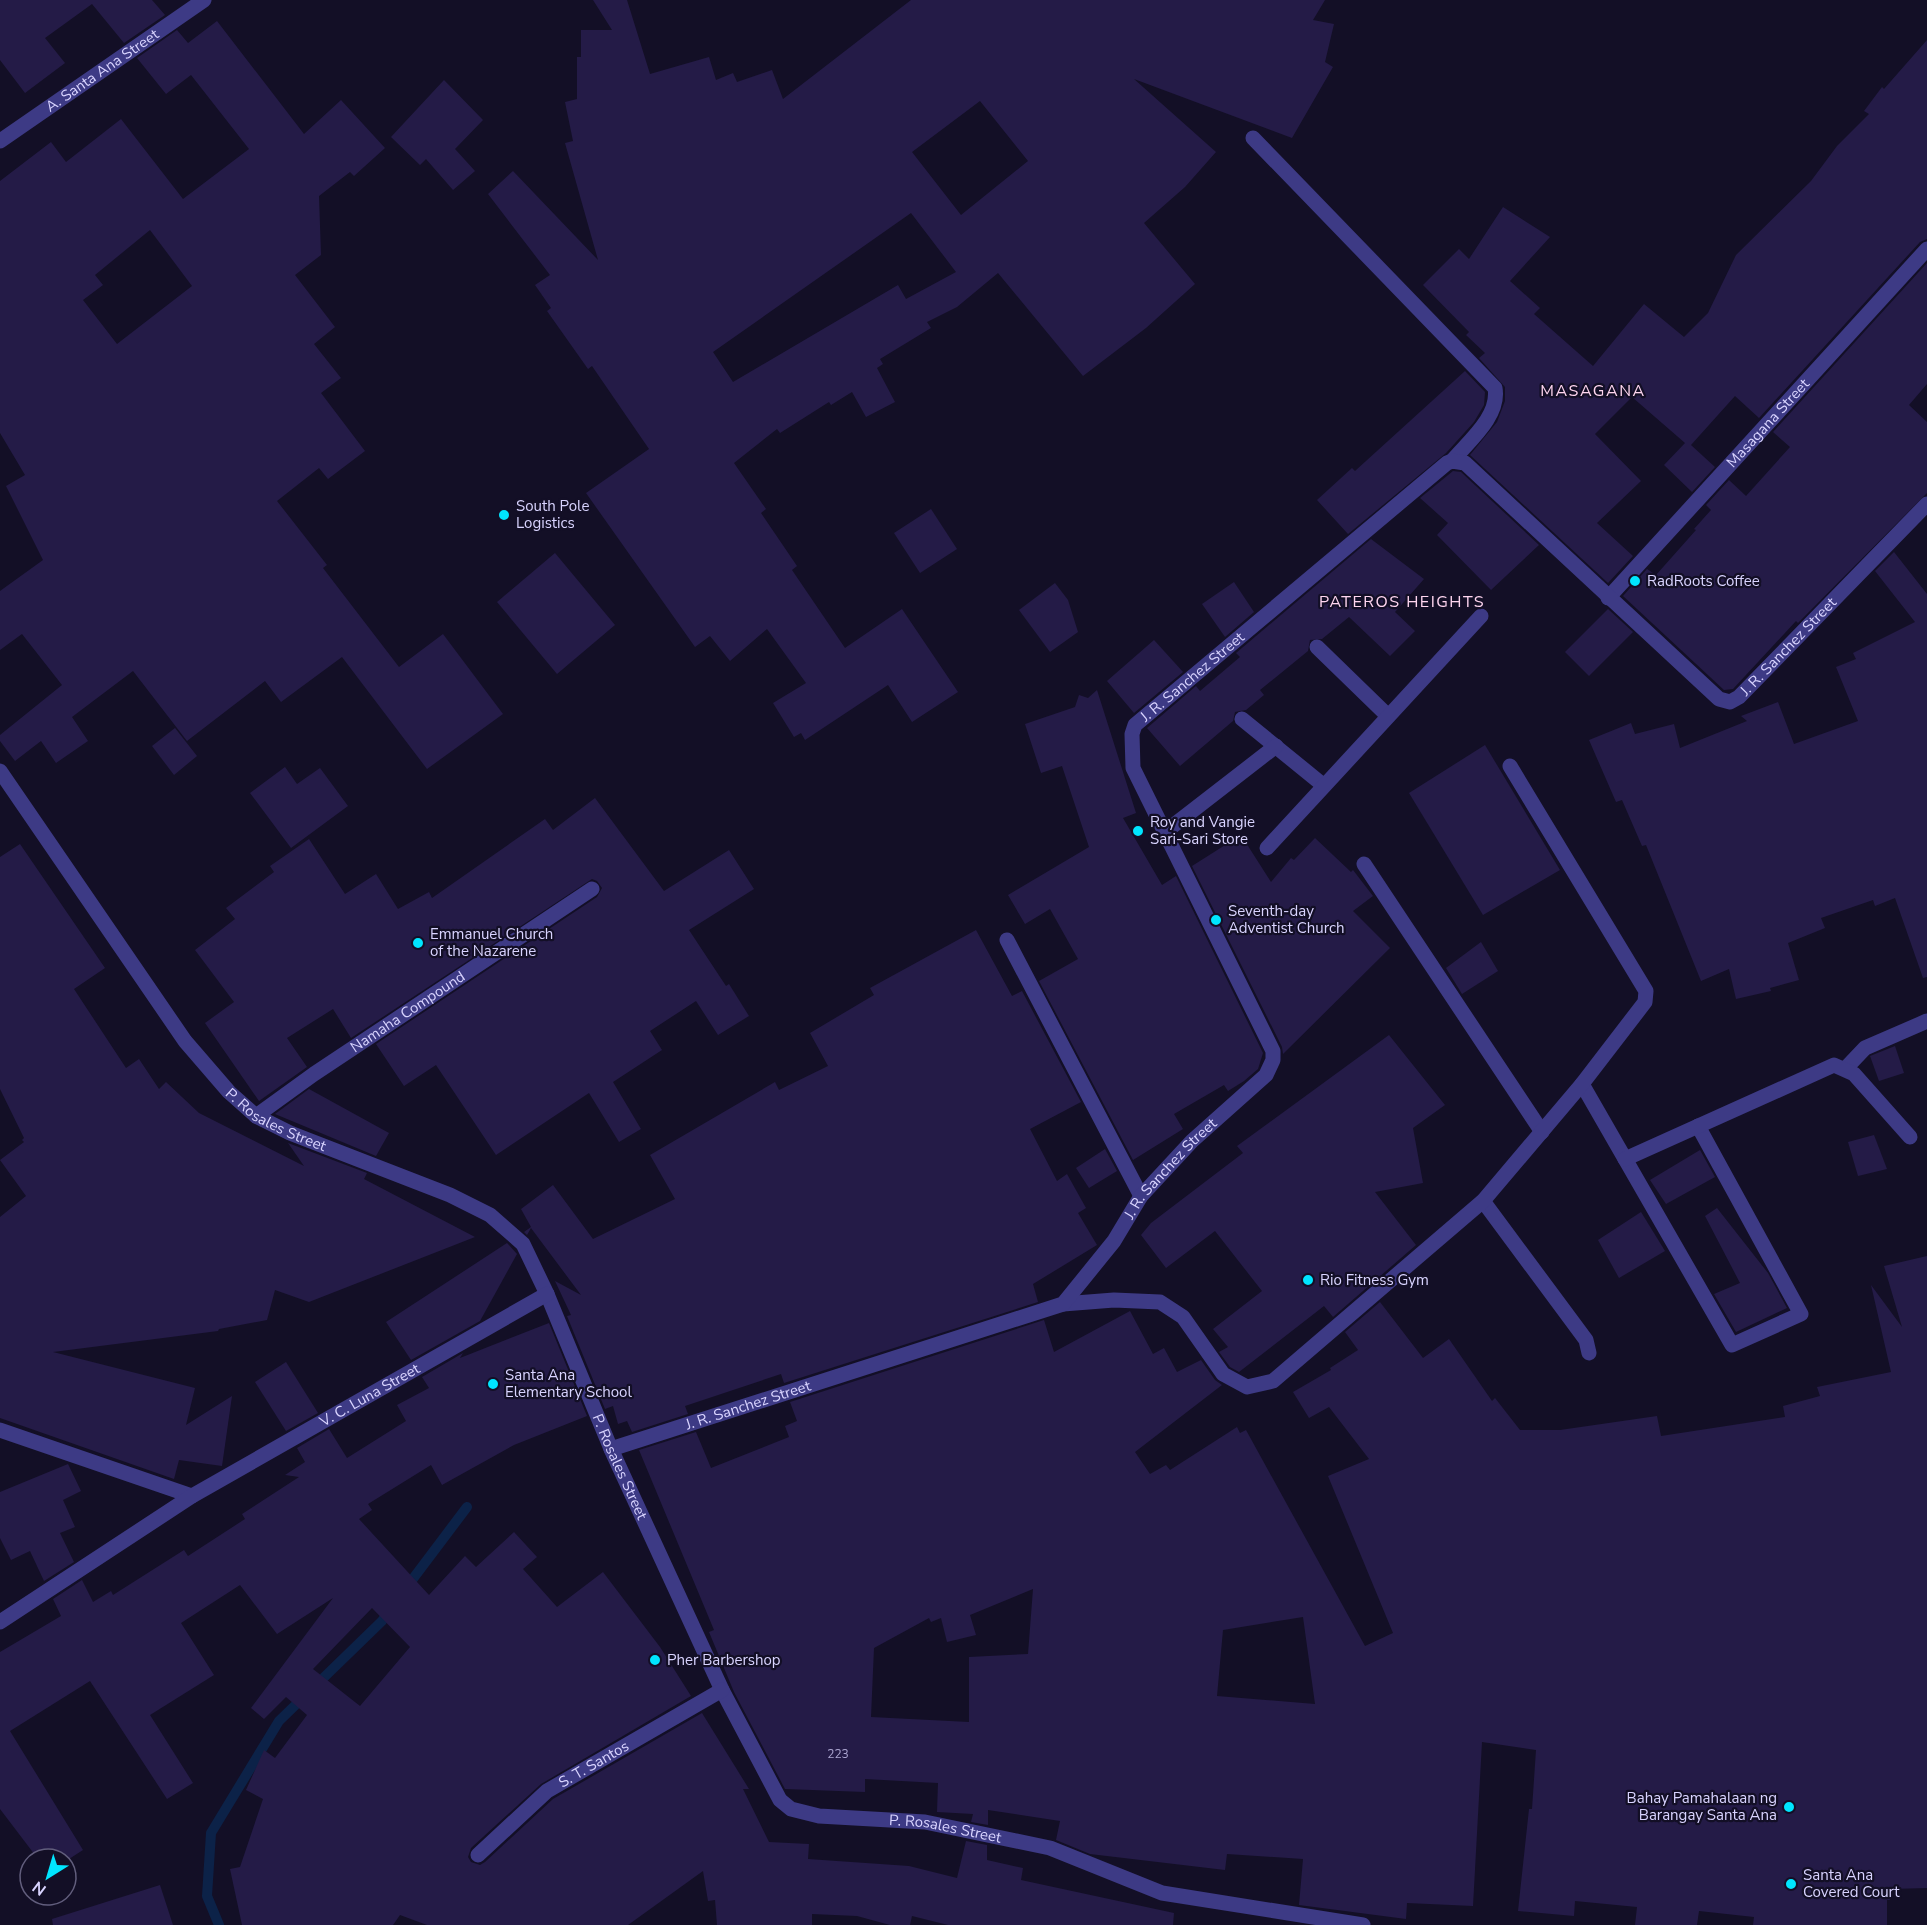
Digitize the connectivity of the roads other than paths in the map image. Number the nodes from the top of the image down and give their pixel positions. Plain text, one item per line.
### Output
1 (204, 0) edge
2 (1253, 138) dead end
3 (0, 141) edge
4 (1927, 249) edge
5 (1452, 460) junction
6 (1927, 504) edge
7 (1608, 598) junction
8 (1481, 616) dead end
9 (1317, 647) dead end
10 (1388, 716) junction
11 (1242, 719) dead end
12 (1276, 746) junction
13 (1510, 766) dead end
14 (0, 771) edge
15 (1323, 784) junction
16 (1165, 832) junction
17 (1267, 848) dead end
18 (1364, 864) dead end
19 (592, 889) dead end
20 (1007, 940) dead end
21 (1927, 1022) edge
22 (1846, 1068) junction
23 (1582, 1084) junction
24 (256, 1116) junction
25 (1698, 1126) junction
26 (1542, 1132) junction
27 (1910, 1137) dead end
28 (1625, 1160) junction
29 (1141, 1196) junction
30 (1483, 1201) junction
31 (547, 1294) junction
32 (1063, 1304) junction
33 (1589, 1353) dead end
34 (0, 1430) edge
35 (611, 1449) junction
36 (192, 1496) junction
37 (0, 1622) edge
38 (722, 1690) junction
39 (478, 1855) dead end
40 (1363, 1925) edge

1 - 3 street, A. Santa Ana Street
2 - 5 street
4 - 7 street, Masagana Street
5 - 7 street, J. R. Sanchez Street
5 - 16 street, J. R. Sanchez Street
6 - 7 street, J. R. Sanchez Street
8 - 10 street
9 - 10 street
10 - 15 street
11 - 12 street
12 - 15 street
12 - 16 street
13 - 23 street
14 - 24 street, P. Rosales Street
15 - 17 street
16 - 29 street, J. R. Sanchez Street
18 - 26 street
19 - 24 street, Namaha Compound
20 - 29 street
21 - 22 street
22 - 25 street
22 - 27 street
23 - 26 street
23 - 28 street
24 - 31 street, P. Rosales Street
25 - 28 street
25 - 28 street
26 - 30 street
29 - 32 street, J. R. Sanchez Street
30 - 32 street
30 - 33 street
31 - 35 street, P. Rosales Street
31 - 36 street, V. C. Luna Street
32 - 35 street, J. R. Sanchez Street
34 - 36 street
35 - 38 street, P. Rosales Street
36 - 37 street, V. C. Luna Street
38 - 39 street, S. T. Santos
38 - 40 street, P. Rosales Street

